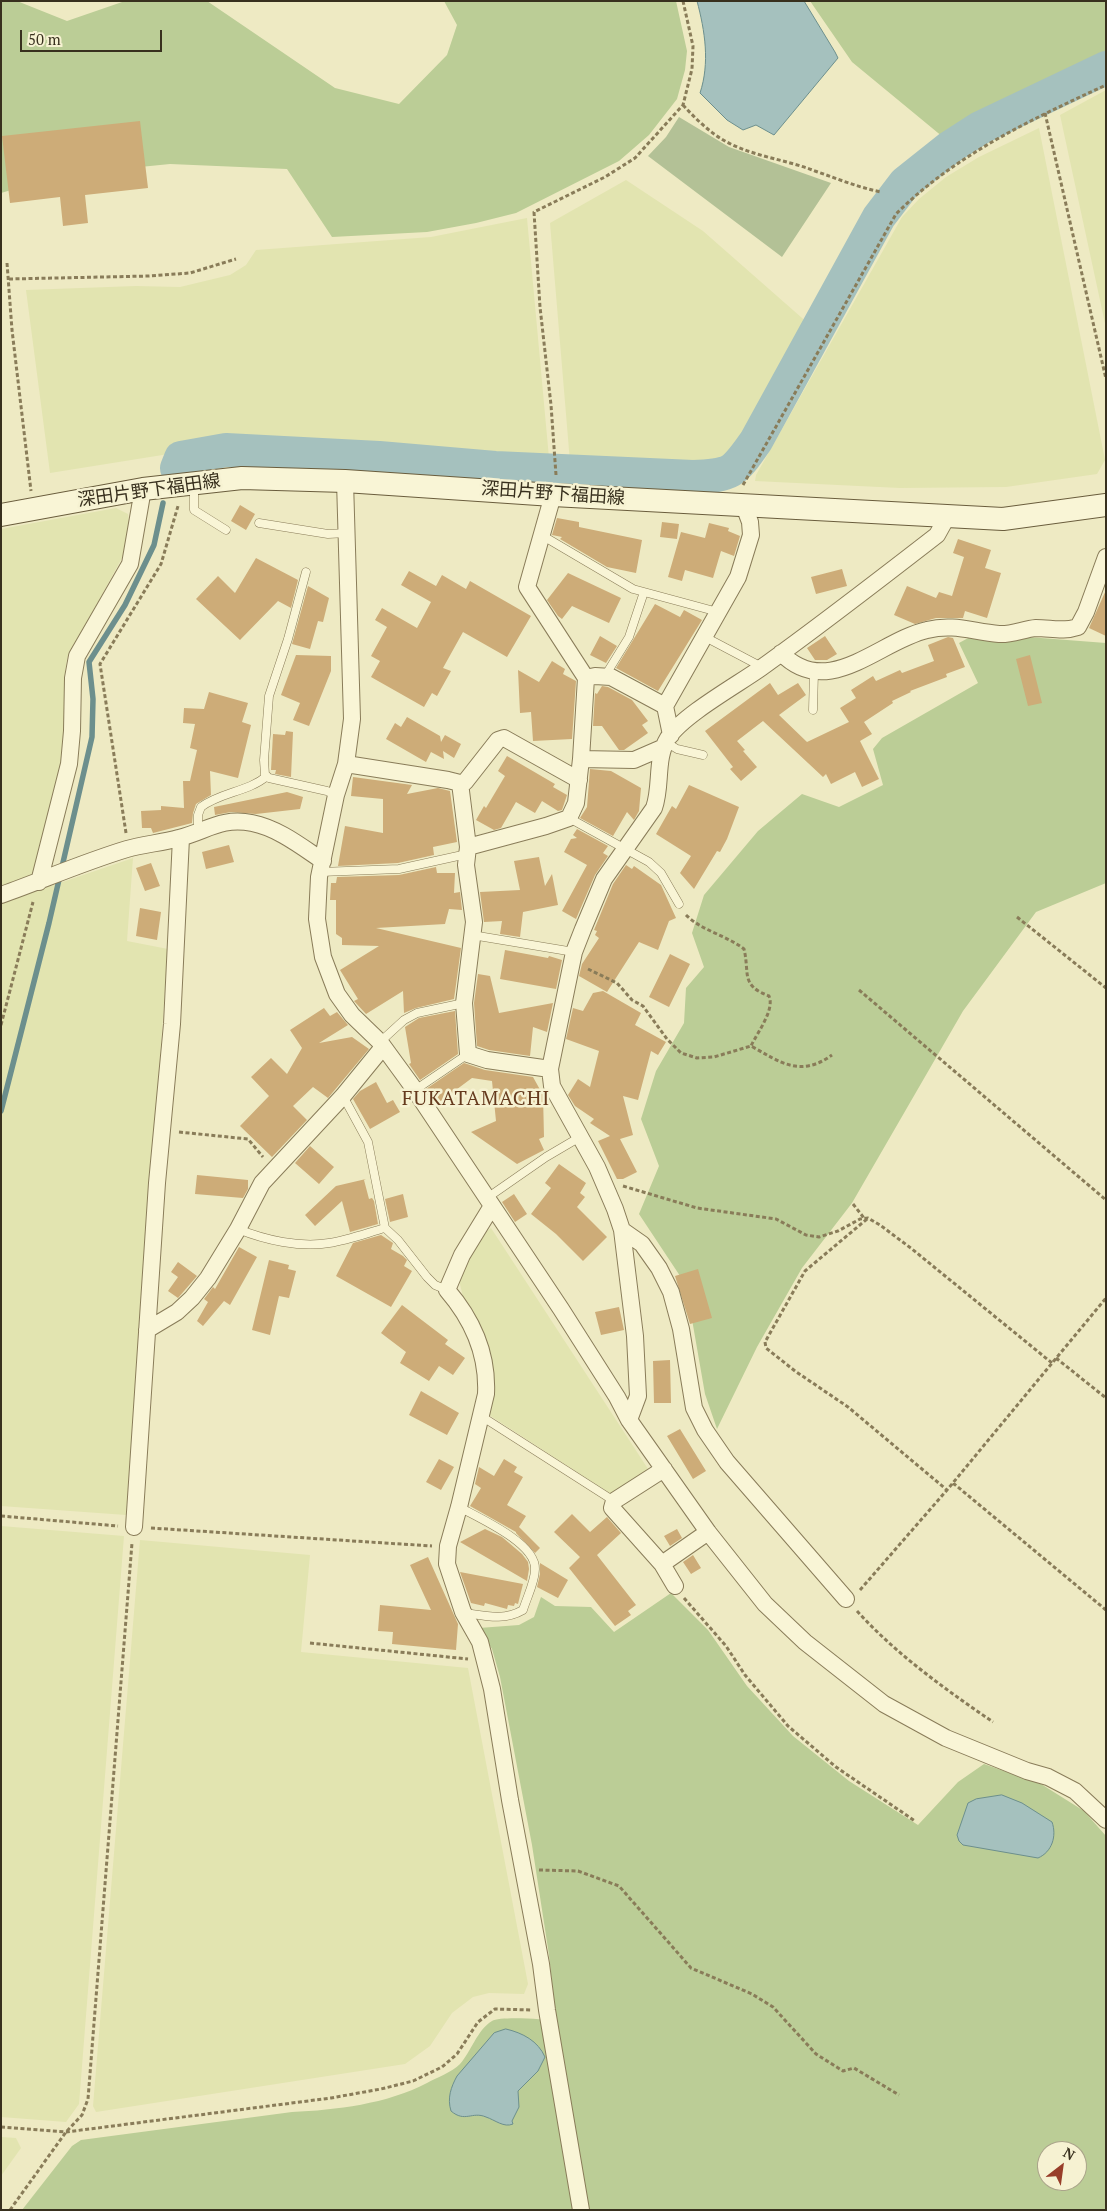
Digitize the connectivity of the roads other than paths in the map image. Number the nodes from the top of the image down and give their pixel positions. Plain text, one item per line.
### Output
1 (345, 480) junction
2 (189, 483) junction
3 (143, 489) junction
4 (553, 495) junction
5 (740, 505) junction
6 (1106, 506) edge
7 (1, 514) edge
8 (948, 517) junction
9 (259, 523) dead end
10 (226, 530) dead end
11 (347, 533) junction
12 (542, 536) junction
13 (1106, 557) edge
14 (306, 572) dead end
15 (644, 592) junction
16 (718, 612) junction
17 (705, 637) junction
18 (781, 653) junction
19 (762, 667) junction
20 (814, 672) junction
21 (605, 677) junction
22 (586, 678) junction
23 (665, 706) junction
24 (813, 710) dead end
25 (667, 741) junction
26 (703, 754) dead end
27 (581, 759) junction
28 (346, 764) junction
29 (267, 776) junction
30 (579, 780) junction
31 (460, 783) junction
32 (336, 795) junction
33 (570, 818) junction
34 (198, 830) junction
35 (181, 838) junction
36 (626, 849) junction
37 (467, 851) junction
38 (321, 866) junction
39 (39, 882) junction
40 (1, 895) edge
41 (679, 904) road end
42 (472, 935) junction
43 (573, 956) junction
44 (464, 1003) junction
45 (381, 1044) junction
46 (468, 1054) junction
47 (550, 1069) junction
48 (415, 1090) junction
49 (343, 1096) junction
50 (580, 1137) junction
51 (490, 1202) junction
52 (238, 1228) junction
53 (386, 1228) junction
54 (622, 1230) junction
55 (447, 1290) junction
56 (147, 1330) junction
57 (481, 1416) junction
58 (629, 1420) junction
59 (664, 1470) junction
60 (614, 1501) junction
61 (459, 1508) junction
62 (134, 1528) road end
63 (708, 1532) junction
64 (662, 1564) junction
65 (675, 1586) road end
66 (846, 1599) road end
67 (463, 1612) junction
68 (1106, 1820) edge
69 (581, 2210) edge

1 - 2 main road, 深田片野下福田線
1 - 4 main road, 深田片野下福田線
1 - 11 street
2 - 3 main road, 深田片野下福田線
2 - 10 lane
3 - 7 main road, 深田片野下福田線
3 - 39 street
4 - 5 main road, 深田片野下福田線
4 - 12 street
5 - 8 main road, 深田片野下福田線
5 - 16 street
6 - 8 main road, 深田片野下福田線
8 - 18 street
9 - 11 lane
11 - 28 street
12 - 15 lane
12 - 22 street
13 - 20 street
14 - 29 lane
15 - 16 lane
15 - 21 lane
16 - 17 street
17 - 19 lane
17 - 23 street
18 - 19 street
18 - 20 street
19 - 25 street
20 - 24 lane
21 - 22 street
21 - 23 street
22 - 27 street
23 - 25 street
25 - 26 lane
25 - 27 street
25 - 36 street
27 - 30 street
28 - 31 street
28 - 32 street
29 - 32 lane
29 - 34 lane
30 - 31 street
30 - 33 street
31 - 37 street
32 - 38 street
33 - 36 lane
33 - 37 street
34 - 35 street
34 - 38 street
35 - 39 street
35 - 56 street
36 - 41 lane
36 - 43 street
37 - 38 lane
37 - 42 street
38 - 45 street
39 - 40 street
42 - 43 lane
42 - 44 street
43 - 47 street
44 - 45 lane
44 - 46 street
45 - 48 street
45 - 49 street
46 - 47 street
46 - 48 lane
47 - 50 street
48 - 51 street
49 - 52 street
49 - 53 lane
50 - 51 lane
50 - 54 street
51 - 55 street
51 - 58 street
52 - 53 lane
52 - 56 street
53 - 55 lane
54 - 58 street
54 - 66 street
55 - 57 street
56 - 62 street
57 - 60 lane
57 - 61 street
58 - 59 street
59 - 60 street
59 - 63 street
60 - 64 street
61 - 67 street
61 - 67 lane
63 - 64 street
63 - 68 street
64 - 65 street
67 - 69 street

